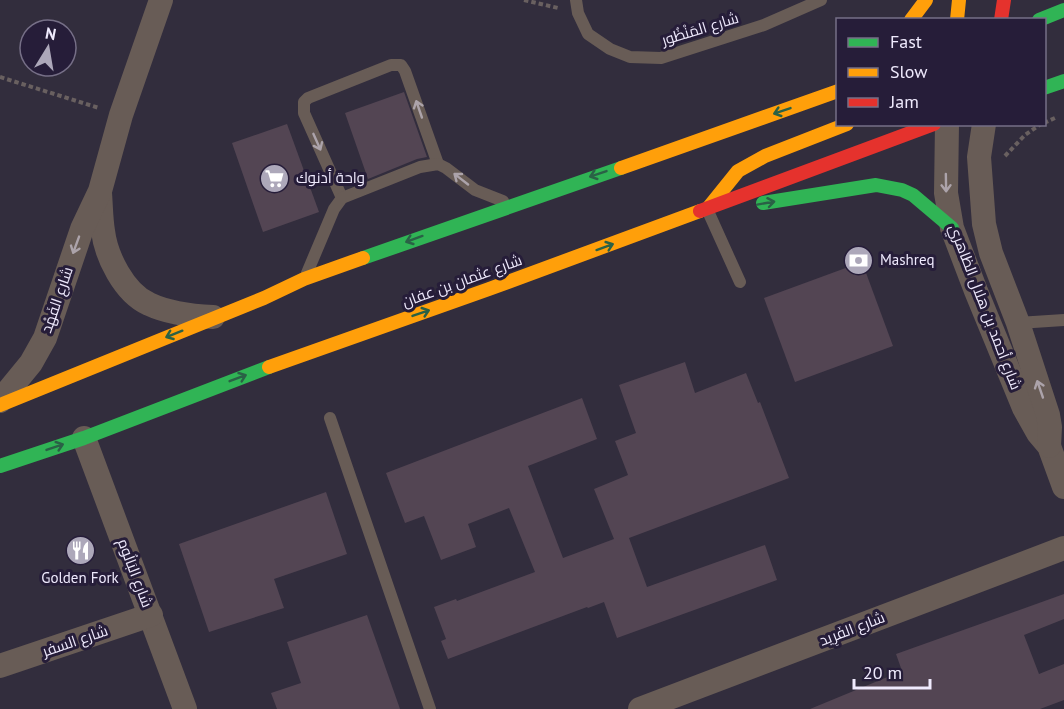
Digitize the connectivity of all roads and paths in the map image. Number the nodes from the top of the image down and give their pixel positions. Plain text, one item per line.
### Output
1 (161, 0) edge
2 (524, 0) edge
3 (821, 0) edge
4 (926, 0) edge
5 (959, 0) edge
6 (1004, 0) edge
7 (577, 6) edge
8 (1064, 10) edge
9 (912, 18) edge
10 (957, 18) edge
11 (1001, 18) edge
12 (1044, 18) edge
13 (0, 77) edge
14 (1064, 81) edge
15 (836, 84) edge
16 (1046, 87) edge
17 (836, 91) edge
18 (820, 98) junction
19 (1064, 114) edge
20 (121, 115) junction
21 (1046, 122) edge
22 (842, 126) edge
23 (929, 126) edge
24 (947, 126) edge
25 (984, 126) edge
26 (438, 164) junction
27 (100, 191) junction
28 (342, 198) junction
29 (513, 204) junction
30 (707, 209) junction
31 (952, 228) junction
32 (304, 279) junction
33 (740, 282) dead end
34 (215, 317) junction
35 (1064, 320) edge
36 (1018, 323) junction
37 (0, 403) edge
38 (330, 418) dead end
39 (84, 438) junction
40 (1056, 458) edge
41 (0, 466) edge
42 (1064, 488) edge
43 (1064, 548) edge
44 (151, 615) junction
45 (0, 666) edge
46 (185, 709) edge
47 (430, 709) edge
48 (640, 709) edge

1 - 20 street, شارع الفَهْد
2 - 7 path
3 - 7 lane, شارع المَنْظُور
4 - 9 main road
5 - 10 main road
6 - 11 main road
8 - 12 main road
13 - 20 path
14 - 16 main road
15 - 18 main road
17 - 18 main road
18 -> 29 main road
19 - 21 path
20 - 27 street, شارع الفَهْد
22 - 30 main road
23 - 30 main road, شارع عثمان بن عفان
24 -> 31 street, شارع أحمد بن هلال الظاهري
25 - 36 street, شارع أحمد بن هلال الظاهري
26 - 28 lane
26 -> 28 lane
29 -> 26 lane
27 - 34 street, شارع الفَهْد
27 -> 37 street, شارع الفَهْد
28 - 32 lane
29 -> 32 main road
30 -> 31 main road
30 - 33 lane
39 -> 30 main road, شارع عثمان بن عفان
31 - 40 street, شارع أحمد بن هلال الظاهري
32 - 34 main road
34 -> 37 main road
35 - 36 lane
40 -> 36 street, شارع أحمد بن هلال الظاهري
38 - 47 lane
41 -> 39 main road, شارع عثمان بن عفان
39 - 44 street, شارع البَالُوم
40 - 42 street, شارع أحمد بن هلال الظاهري
43 - 48 street, شارع الفَرِيد
44 - 45 street, شارع السفر
44 - 46 street, شارع البَالُوم

